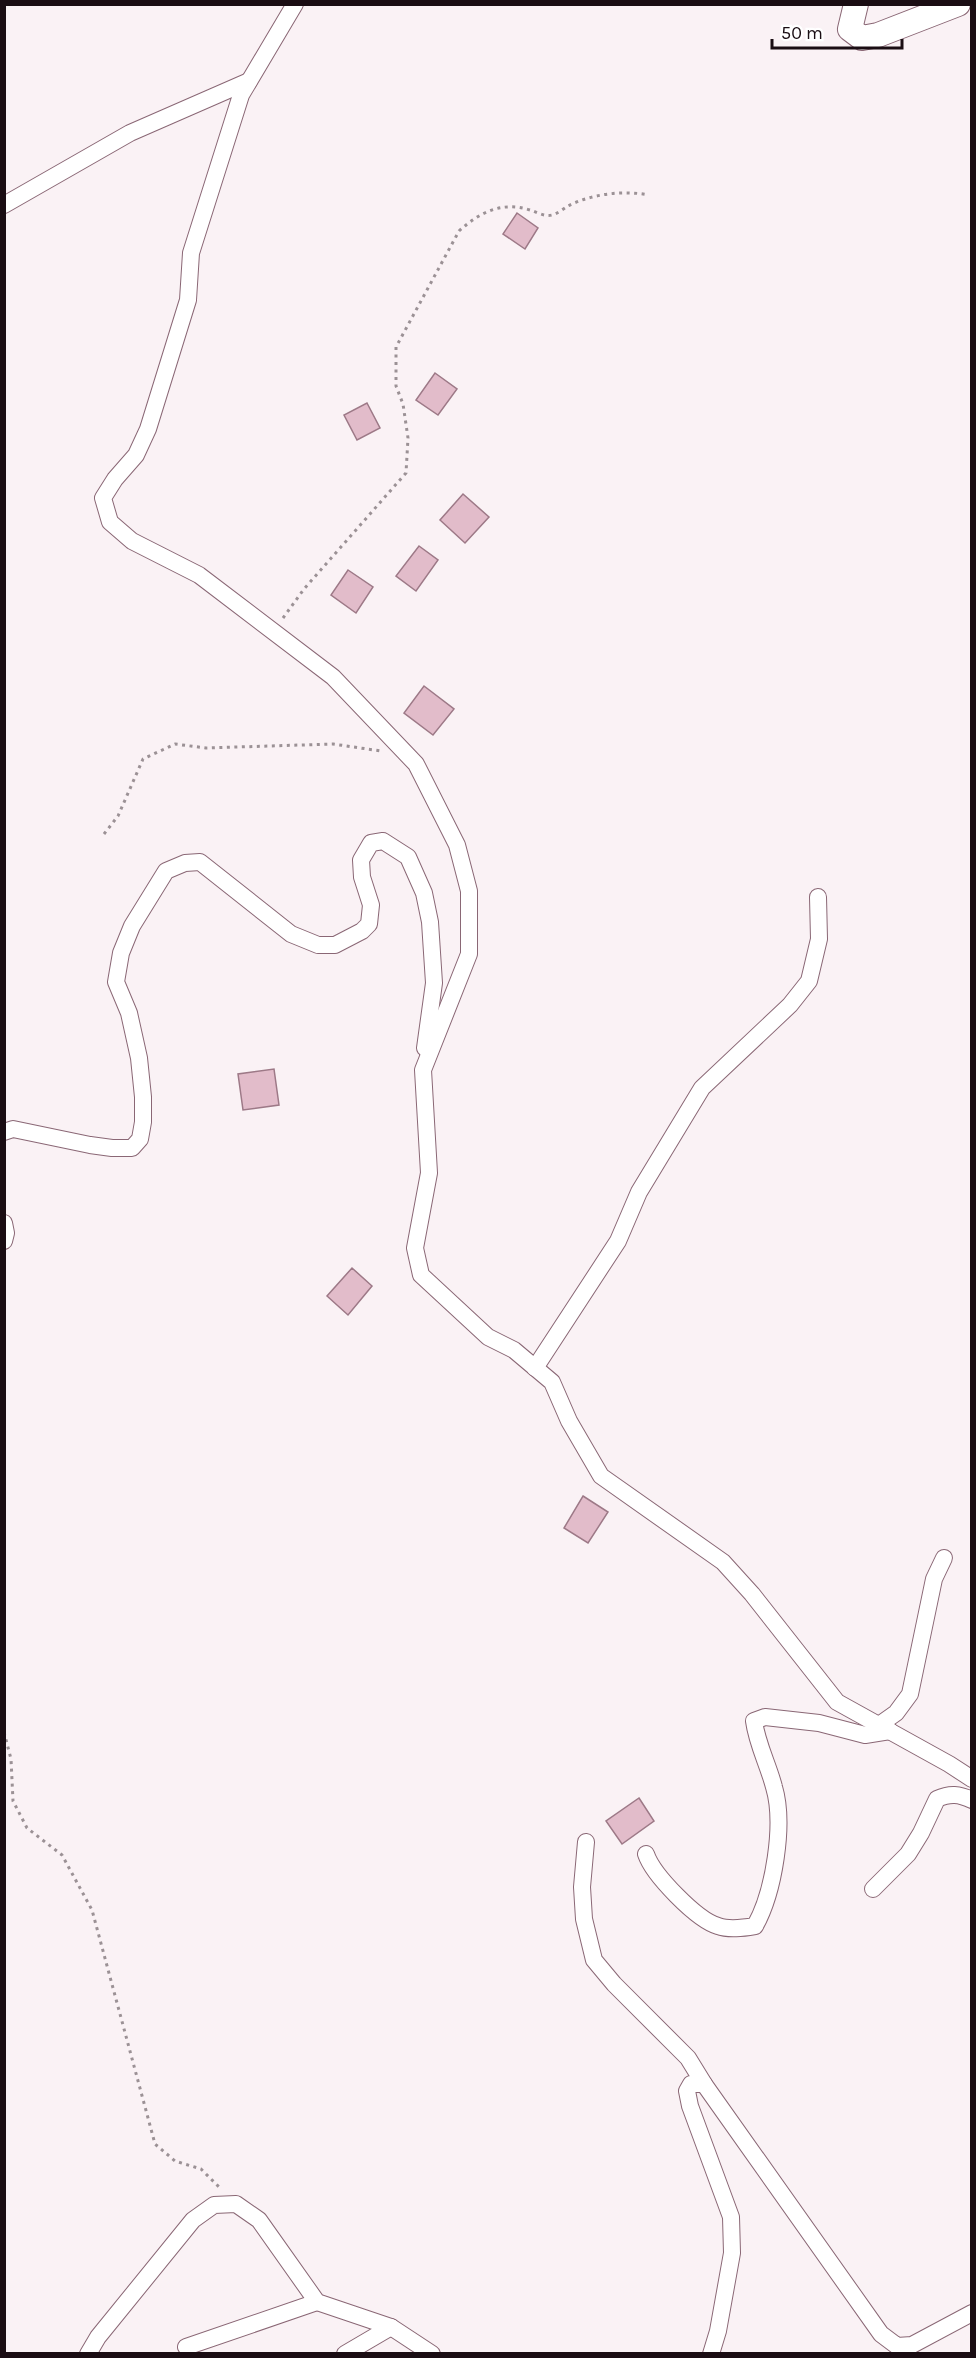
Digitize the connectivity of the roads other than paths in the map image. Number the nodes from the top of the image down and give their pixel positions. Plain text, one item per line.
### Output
1 (295, 4) edge
2 (856, 4) edge
3 (958, 4) edge
4 (249, 81) junction
5 (4, 206) edge
6 (818, 897) dead end
7 (423, 1070) junction
8 (4, 1131) edge
9 (4, 1223) edge
10 (4, 1241) edge
11 (535, 1368) junction
12 (944, 1558) dead end
13 (884, 1728) junction
14 (972, 1779) edge
15 (972, 1800) edge
16 (586, 1842) dead end
17 (646, 1854) dead end
18 (873, 1889) dead end
19 (704, 2084) junction
20 (317, 2302) junction
21 (972, 2313) edge
22 (391, 2327) junction
23 (186, 2347) dead end
24 (88, 2354) edge
25 (345, 2354) edge
26 (432, 2354) edge
27 (711, 2354) edge

1 - 4 street
2 - 3 street
4 - 5 street
4 - 7 street
6 - 11 street
7 - 8 street
7 - 11 street
9 - 10 street
11 - 13 street
12 - 13 street
13 - 14 street
13 - 17 street
15 - 18 street
16 - 19 street
19 - 21 street
19 - 27 street
20 - 22 street
20 - 23 street
20 - 24 street
22 - 25 street
22 - 26 street

